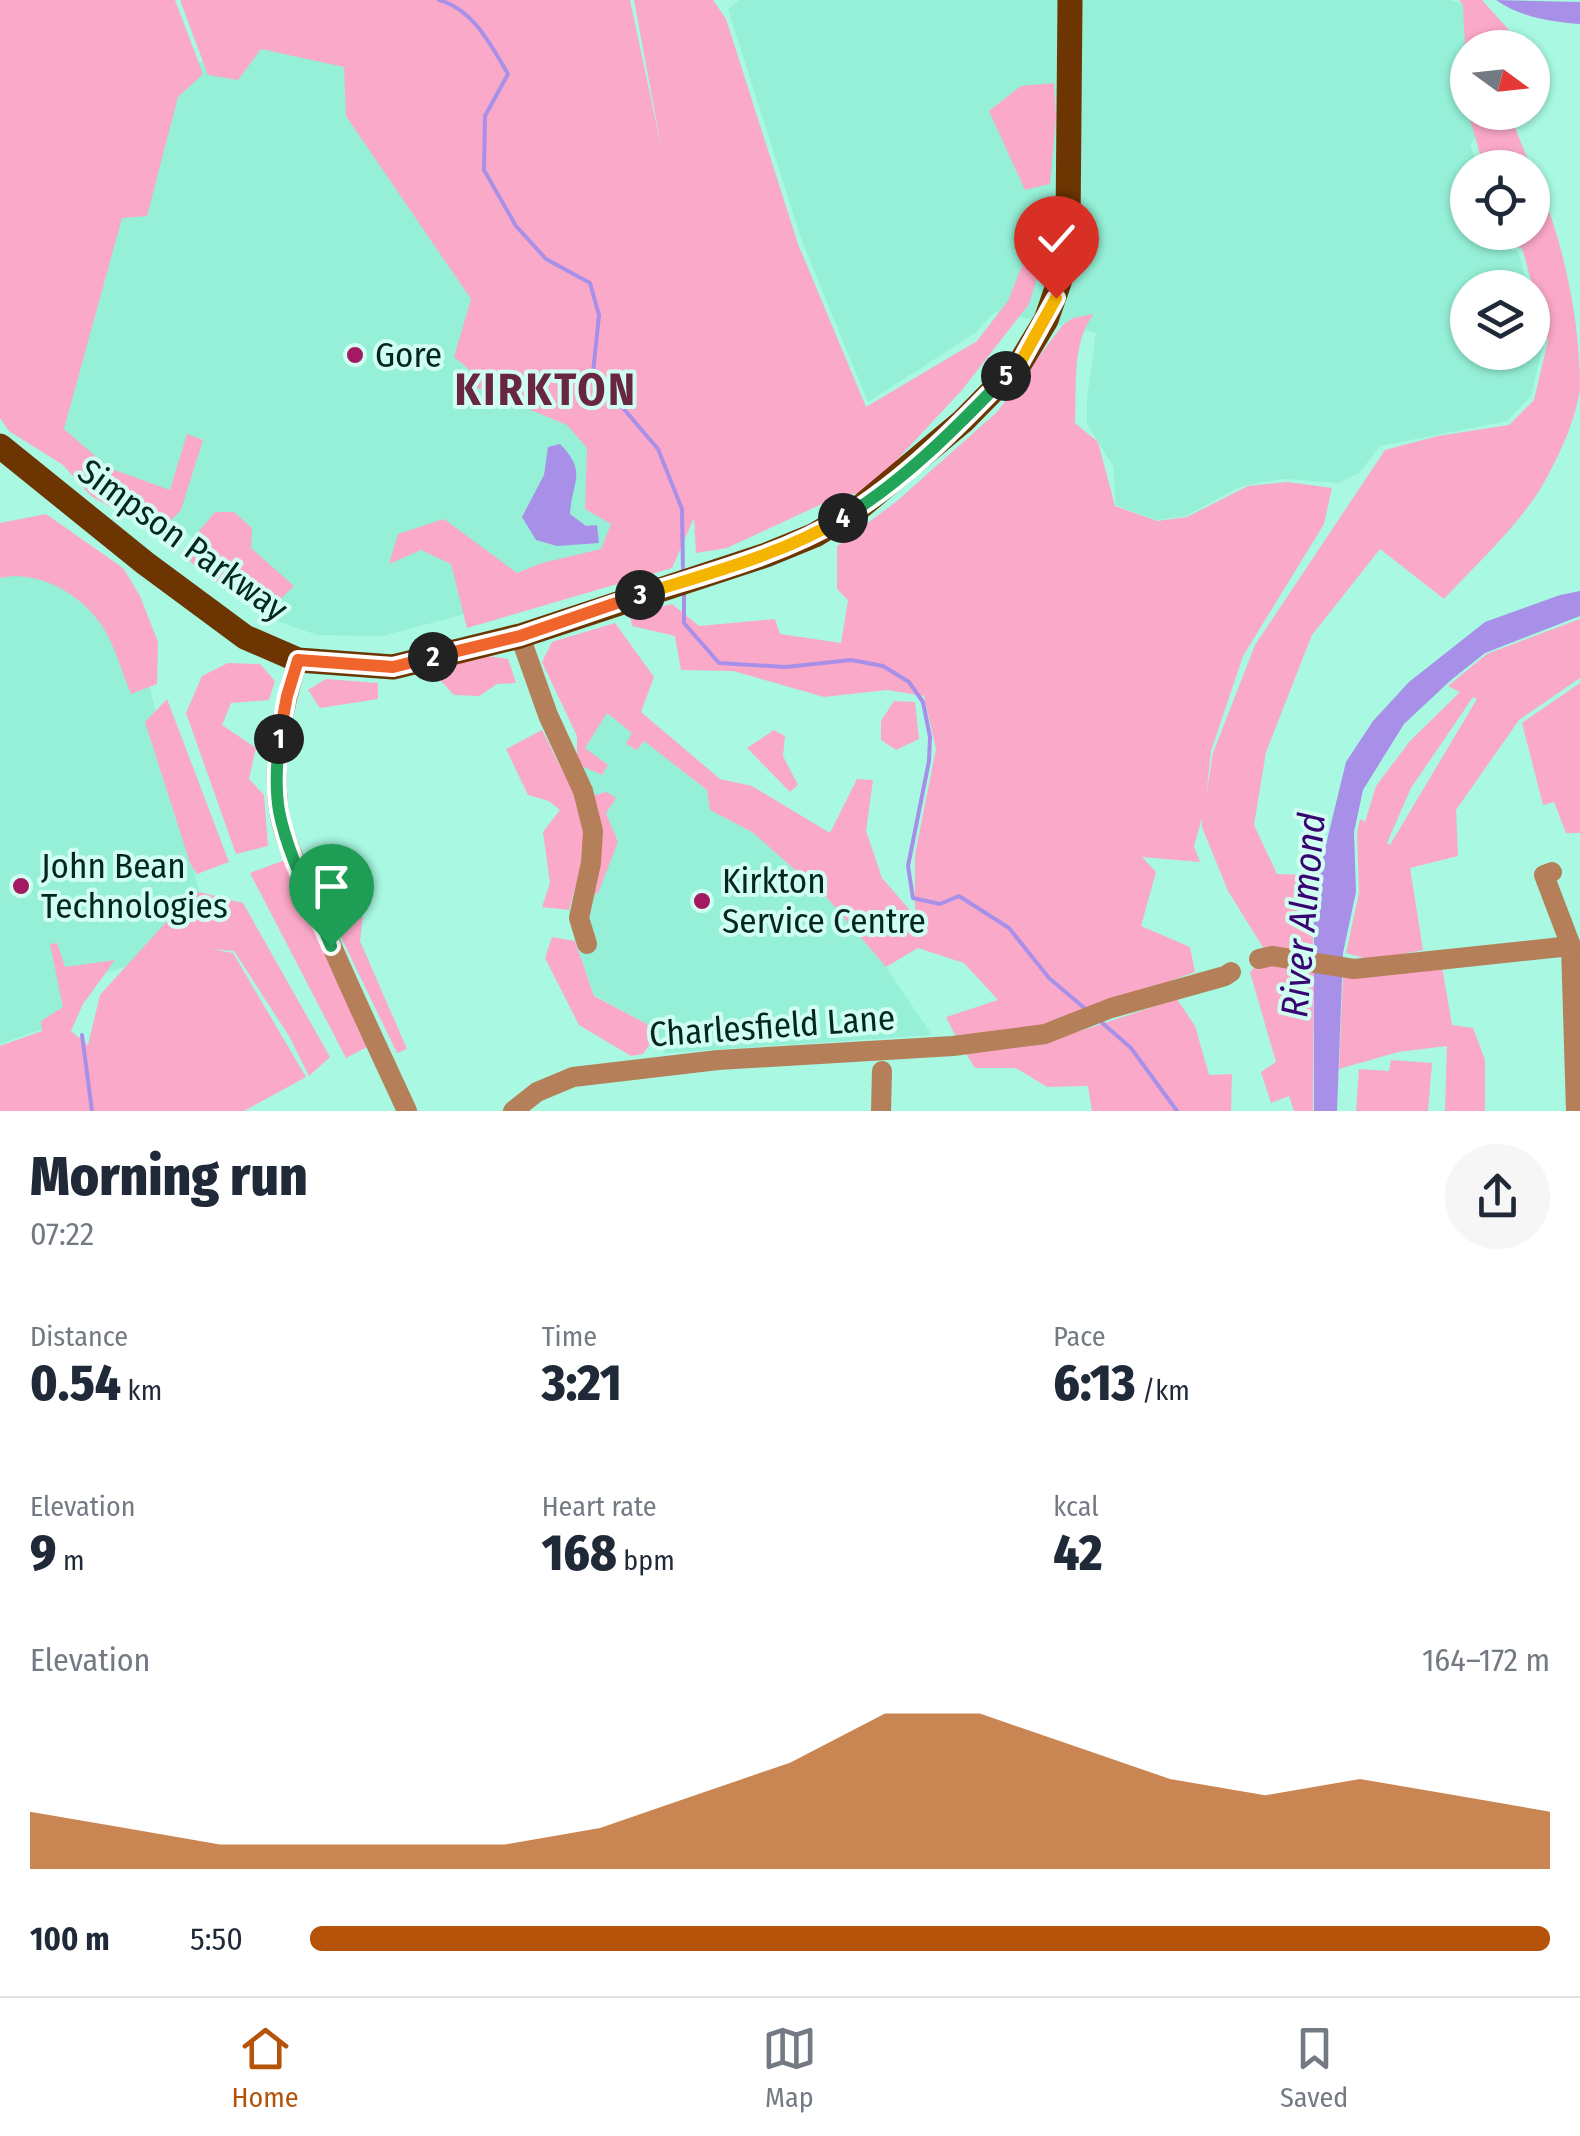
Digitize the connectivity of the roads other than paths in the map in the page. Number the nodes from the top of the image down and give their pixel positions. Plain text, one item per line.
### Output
1 (1070, 0) edge
2 (0, 446) edge
3 (520, 636) junction
4 (298, 660) junction
5 (1552, 872) dead end
6 (587, 944) dead end
7 (1571, 946) junction
8 (1259, 959) dead end
9 (1231, 972) dead end
10 (882, 1070) dead end
11 (407, 1111) edge
12 (514, 1111) edge
13 (881, 1111) edge
14 (1576, 1111) edge

1 - 3 main road, Simpson Parkway
2 - 4 main road, Simpson Parkway
3 - 4 main road, Simpson Parkway
3 - 6 street
4 - 11 street
5 - 7 street
7 - 8 street
7 - 14 street
9 - 12 street, Charlesfield Lane
10 - 13 street

